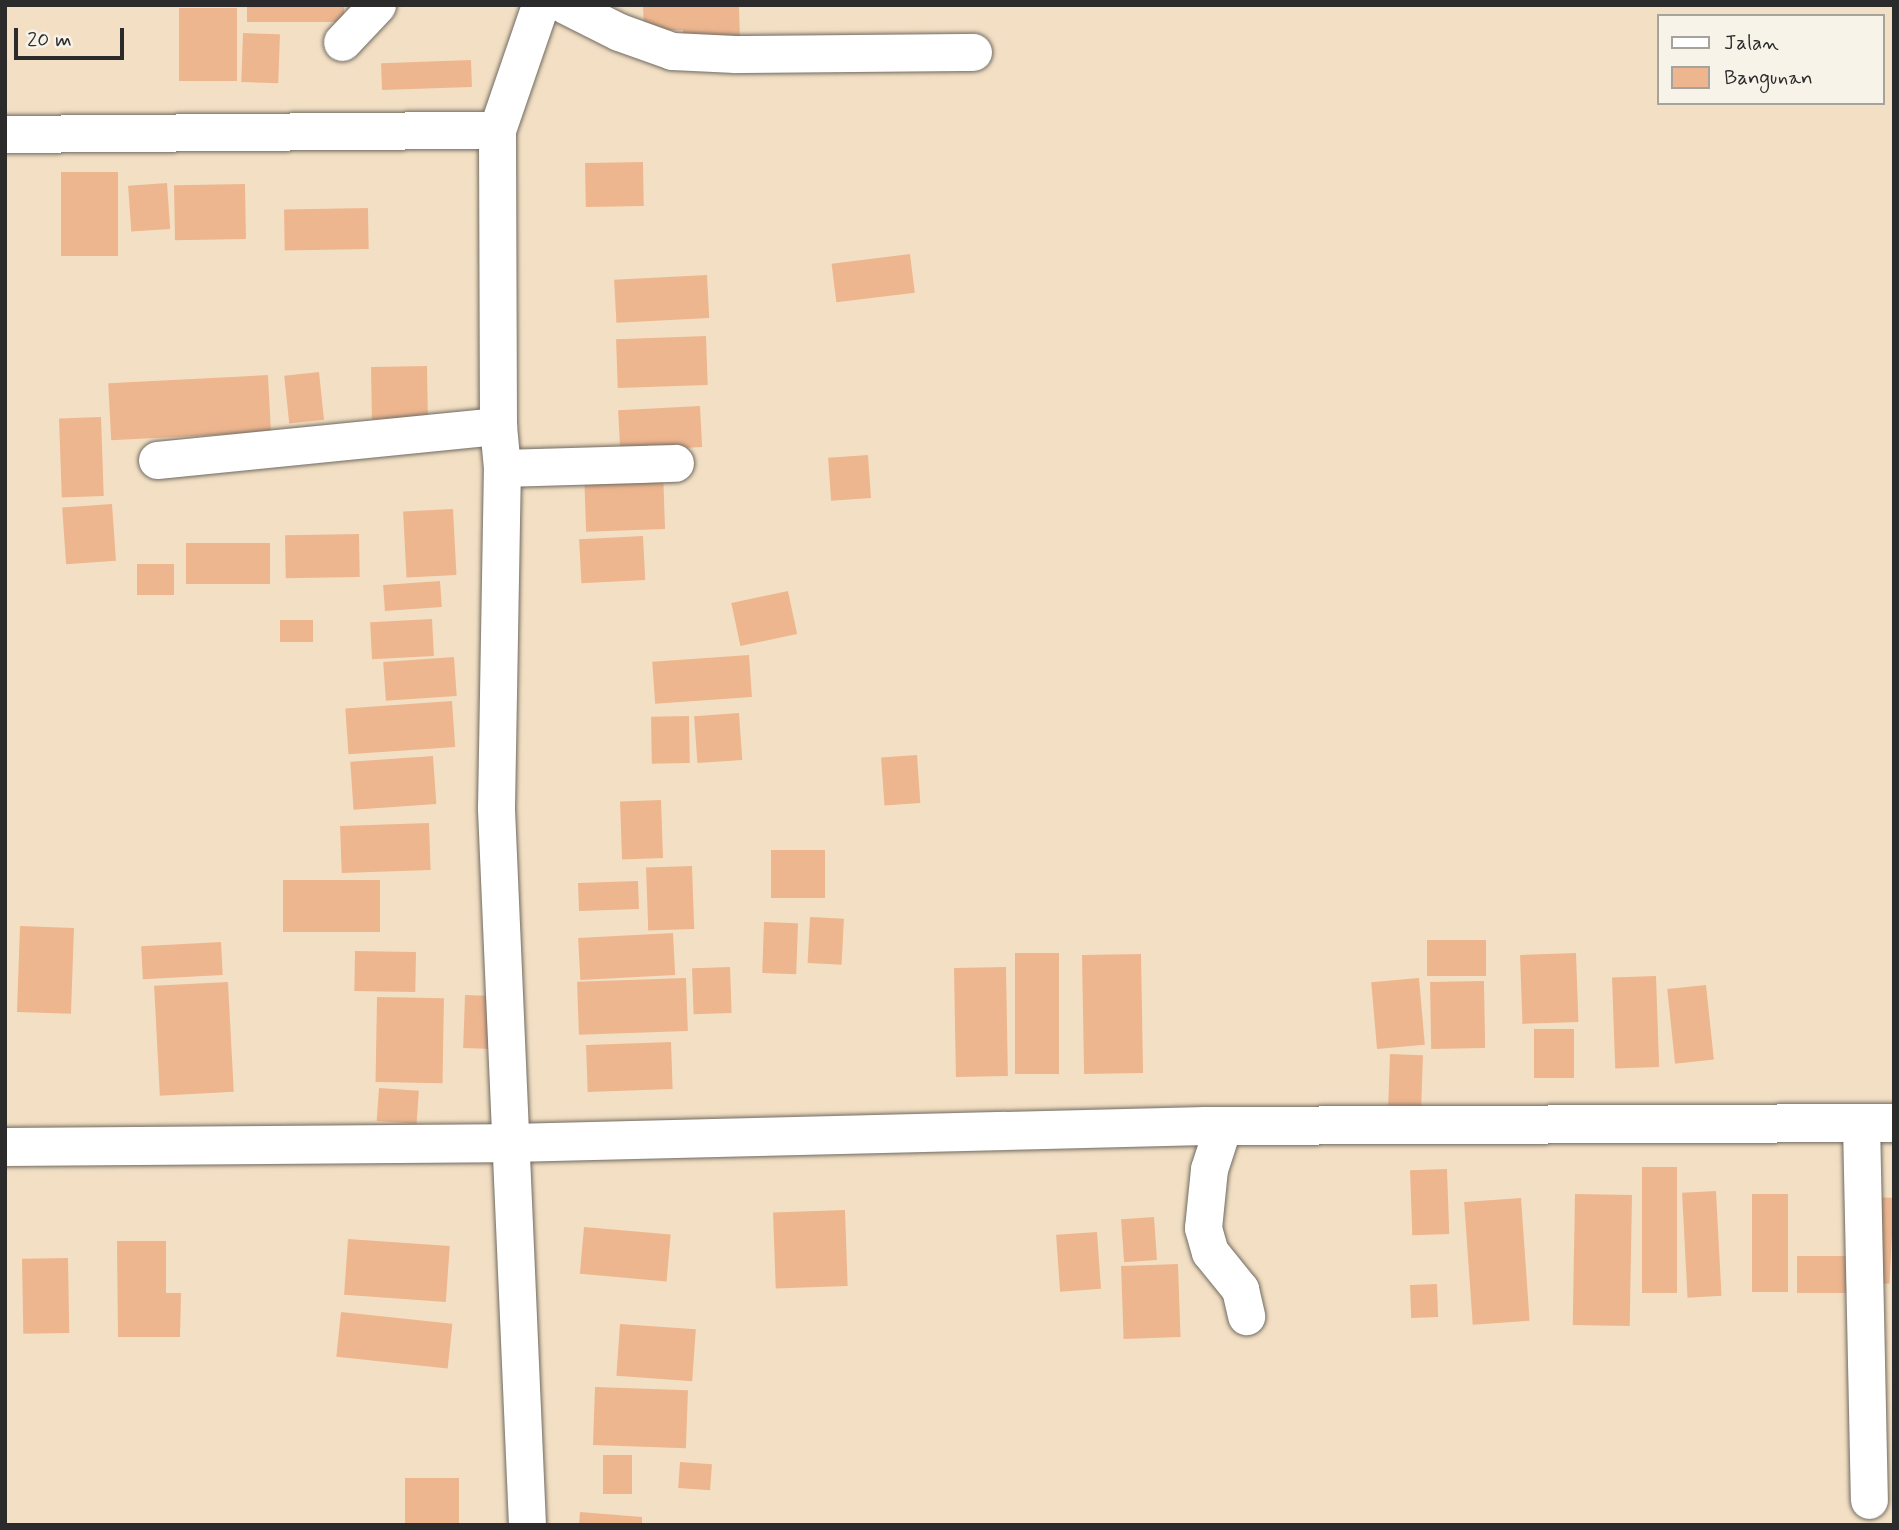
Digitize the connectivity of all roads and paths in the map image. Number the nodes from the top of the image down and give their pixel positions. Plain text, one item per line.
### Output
1 (377, 5) edge
2 (540, 5) edge
3 (565, 5) edge
4 (342, 42) dead end
5 (973, 52) dead end
6 (497, 130) junction
7 (5, 134) edge
8 (498, 426) junction
9 (157, 460) dead end
10 (675, 463) dead end
11 (502, 468) junction
12 (1877, 1123) edge
13 (1223, 1126) junction
14 (511, 1143) junction
15 (5, 1147) edge
16 (1246, 1316) dead end
17 (1869, 1500) dead end
18 (527, 1525) edge

1 - 4 street
2 - 6 street
3 - 5 street
6 - 7 street
6 - 8 street
8 - 9 street
8 - 11 street
10 - 11 street
11 - 14 street
12 - 13 street
12 - 17 street
13 - 14 street
13 - 16 street
14 - 15 street
14 - 18 street

